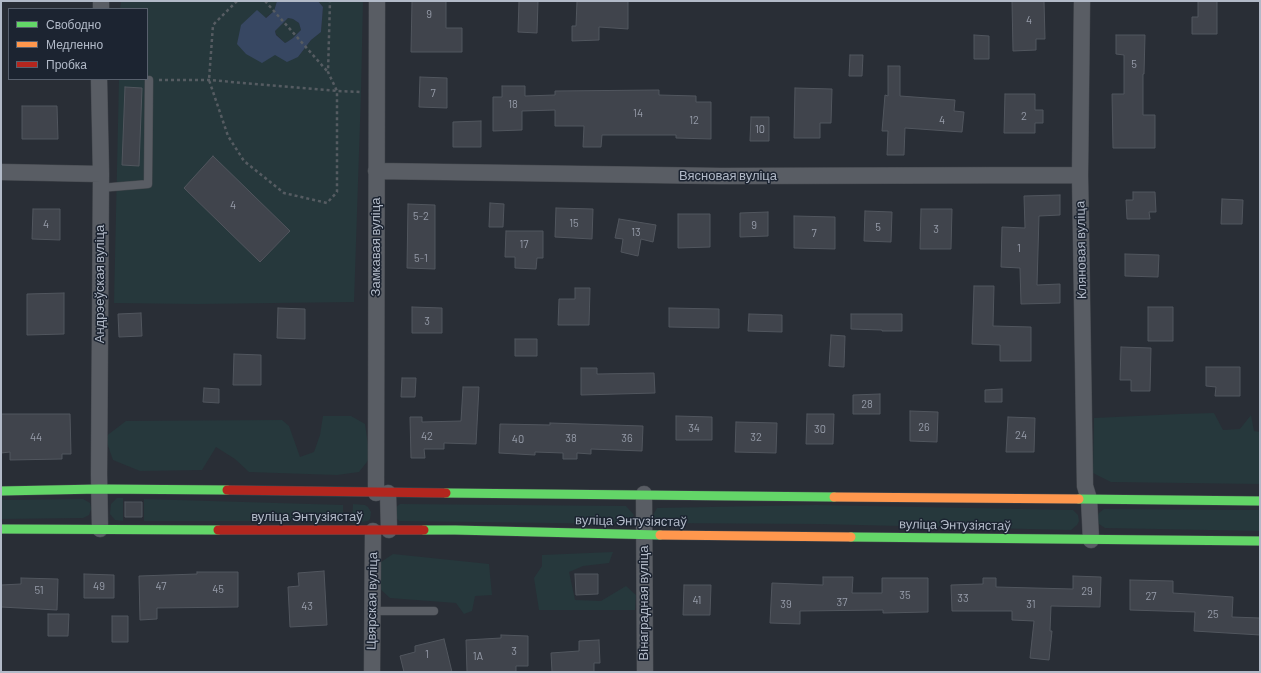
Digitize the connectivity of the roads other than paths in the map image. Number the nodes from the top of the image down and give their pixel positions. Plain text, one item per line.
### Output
1 (377, 1) edge
2 (1082, 1) edge
3 (99, 80) edge
4 (149, 80) road end
5 (376, 171) junction
6 (1, 172) edge
7 (1080, 175) junction
8 (101, 181) junction
9 (99, 490) junction
10 (1, 491) edge
11 (382, 493) junction
12 (644, 494) junction
13 (1089, 499) junction
14 (1260, 502) edge
15 (1, 529) edge
16 (100, 529) junction
17 (389, 530) junction
18 (373, 531) junction
19 (644, 535) junction
20 (1091, 540) junction
21 (1260, 541) edge
22 (372, 611) junction
23 (434, 611) dead end
24 (372, 672) edge
25 (645, 672) edge

1 - 5 street, Замкавая вуліца
2 - 7 street, Кляновая вуліца
3 - 8 street, Андрэеўская вуліца
4 - 8 lane
5 - 7 street, Вясновая вуліца
5 - 11 street, Замкавая вуліца
6 - 8 street
7 - 13 street, Кляновая вуліца
8 - 9 street, Андрэеўская вуліца
9 - 10 street, вуліца Энтузіястаў
9 - 11 street, вуліца Энтузіястаў
9 - 16 street, Андрэеўская вуліца
11 - 12 street, вуліца Энтузіястаў
11 - 17 street, Замкавая вуліца
12 - 13 street, вуліца Энтузіястаў
12 - 19 street, Вінаградная вуліца
13 - 14 street, вуліца Энтузіястаў
13 - 20 street, Кляновая вуліца
15 - 16 street, вуліца Энтузіястаў
16 - 18 street, вуліца Энтузіястаў
17 - 18 street, вуліца Энтузіястаў
17 - 19 street, вуліца Энтузіястаў
18 - 22 street, Цвярская вуліца
19 - 20 street, вуліца Энтузіястаў
19 - 25 street, Вінаградная вуліца
20 - 21 street, вуліца Энтузіястаў
22 - 23 lane
22 - 24 street, Цвярская вуліца

